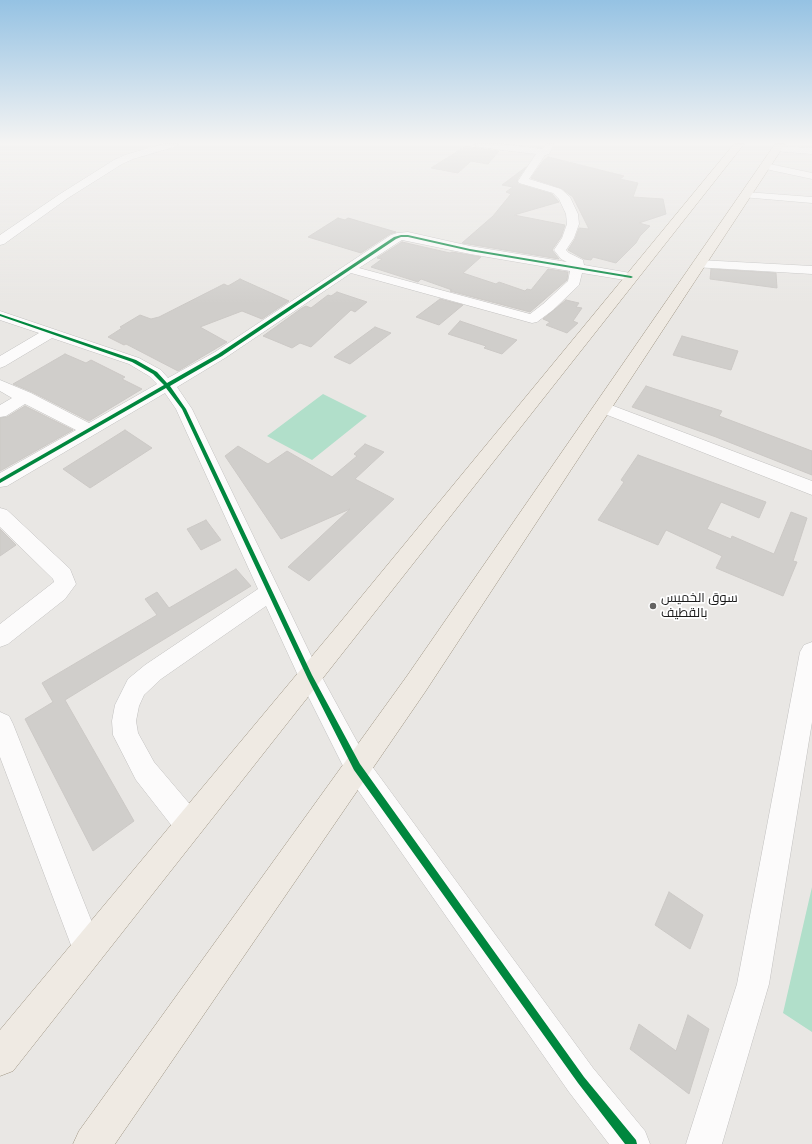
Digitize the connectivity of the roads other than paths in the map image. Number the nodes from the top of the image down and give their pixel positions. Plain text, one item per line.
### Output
1 (62, 197) edge
2 (564, 197) edge
3 (696, 197) edge
4 (744, 197) edge
5 (778, 197) edge
6 (812, 200) edge
7 (0, 241) edge
8 (699, 264) junction
9 (577, 268) junction
10 (350, 269) junction
11 (812, 270) edge
12 (631, 277) junction
13 (0, 315) edge
14 (51, 332) junction
15 (0, 363) edge
16 (0, 385) edge
17 (168, 386) junction
18 (25, 397) junction
19 (603, 407) junction
20 (0, 412) edge
21 (89, 430) junction
22 (0, 481) edge
23 (812, 488) edge
24 (0, 515) edge
25 (270, 592) junction
26 (0, 637) edge
27 (812, 656) edge
28 (310, 677) junction
29 (0, 724) edge
30 (358, 767) junction
31 (189, 825) junction
32 (88, 950) junction
33 (0, 1058) edge
34 (92, 1144) edge
35 (632, 1144) edge
36 (704, 1144) edge

1 - 7 street
2 - 9 street
3 - 12 main road
4 - 8 main road
5 - 6 street
8 - 11 street
8 - 19 main road
9 - 10 street
9 - 10 street
9 - 12 street
10 - 17 street
12 - 28 main road
13 - 14 street
14 - 15 street
14 - 17 street
16 - 18 street
17 - 21 street
17 - 25 street
18 - 20 street
18 - 21 street
19 - 23 street
19 - 30 main road
21 - 22 street
24 - 26 street
25 - 28 street
25 - 31 street
27 - 36 street
28 - 30 street
28 - 31 main road
29 - 32 street
30 - 34 main road
30 - 35 street
31 - 32 main road
32 - 33 main road

